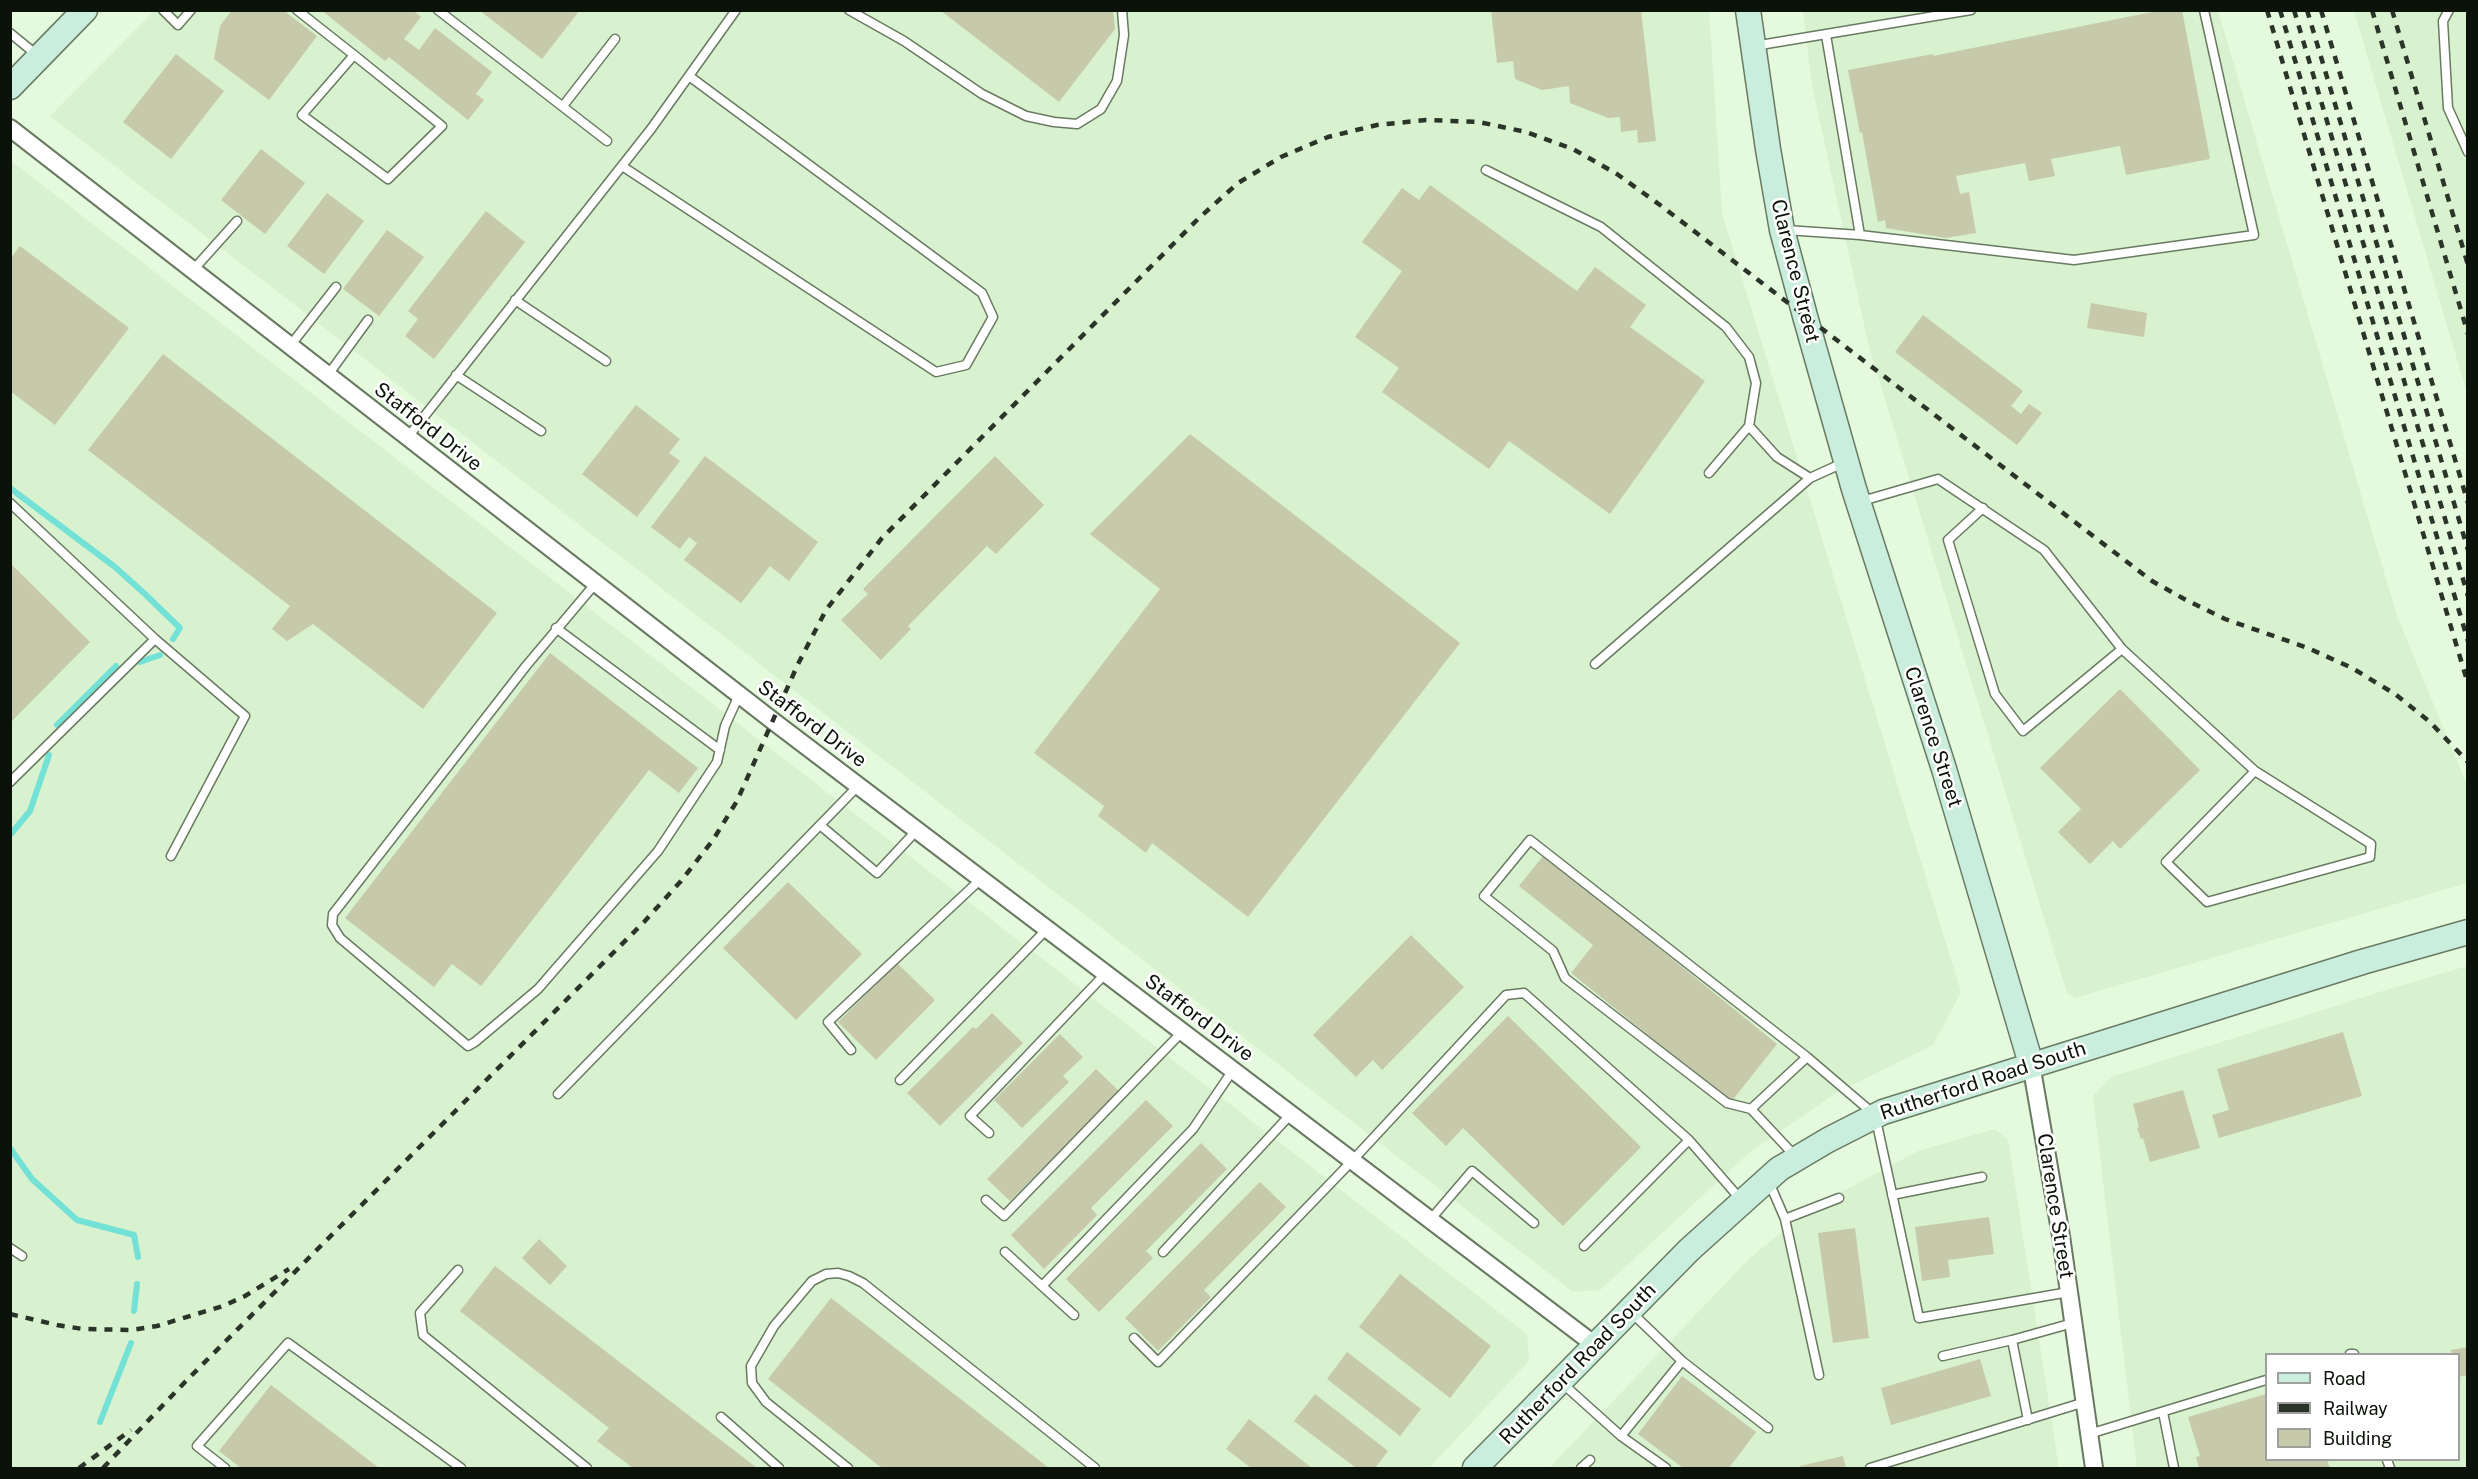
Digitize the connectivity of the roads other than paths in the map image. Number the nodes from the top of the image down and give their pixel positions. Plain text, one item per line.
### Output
1 (85, 10) edge
2 (163, 10) edge
3 (191, 10) edge
4 (297, 10) edge
5 (438, 10) edge
6 (736, 10) edge
7 (849, 10) edge
8 (1122, 10) edge
9 (1748, 10) edge
10 (1971, 10) edge
11 (2204, 10) edge
12 (2450, 10) edge
13 (10, 33) edge
14 (1826, 35) junction
15 (615, 39) dead end
16 (1753, 46) junction
17 (354, 55) junction
18 (40, 57) junction
19 (689, 76) junction
20 (16, 78) edge
21 (563, 106) junction
22 (10, 128) edge
23 (606, 141) dead end
24 (2468, 152) edge
25 (622, 166) junction
26 (1486, 170) dead end
27 (237, 221) dead end
28 (1782, 230) junction
29 (1860, 235) junction
30 (194, 269) junction
31 (336, 287) dead end
32 (515, 300) junction
33 (368, 320) dead end
34 (290, 346) junction
35 (606, 361) dead end
36 (328, 375) junction
37 (456, 375) junction
38 (1749, 426) junction
39 (542, 431) dead end
40 (408, 438) junction
41 (1847, 462) junction
42 (1709, 473) dead end
43 (1809, 478) junction
44 (1858, 502) junction
45 (10, 503) edge
46 (1983, 508) junction
47 (595, 584) junction
48 (556, 628) junction
49 (155, 639) junction
50 (2122, 649) junction
51 (1595, 664) dead end
52 (739, 695) junction
53 (720, 750) junction
54 (2254, 771) junction
55 (10, 782) edge
56 (858, 786) junction
57 (820, 825) junction
58 (917, 831) junction
59 (171, 856) dead end
60 (981, 879) junction
61 (1047, 929) junction
62 (2468, 932) edge
63 (1106, 974) junction
64 (1182, 1032) junction
65 (851, 1050) dead end
66 (1807, 1057) junction
67 (2031, 1064) junction
68 (1233, 1070) junction
69 (900, 1080) dead end
70 (558, 1094) dead end
71 (1752, 1109) junction
72 (1291, 1114) junction
73 (1875, 1115) junction
74 (988, 1133) dead end
75 (1689, 1140) junction
76 (1797, 1158) junction
77 (1352, 1161) junction
78 (1982, 1177) dead end
79 (1768, 1179) junction
80 (1892, 1195) junction
81 (1839, 1198) dead end
82 (986, 1200) dead end
83 (1743, 1202) junction
84 (1785, 1219) junction
85 (1430, 1220) junction
86 (1534, 1223) dead end
87 (1584, 1246) dead end
88 (10, 1248) edge
89 (1005, 1252) dead end
90 (1163, 1252) dead end
91 (22, 1256) dead end
92 (458, 1270) dead end
93 (1042, 1286) junction
94 (2069, 1292) junction
95 (1629, 1311) junction
96 (1074, 1315) dead end
97 (2073, 1323) junction
98 (1134, 1338) dead end
99 (2012, 1340) junction
100 (1595, 1345) junction
101 (1942, 1356) dead end
102 (1682, 1361) junction
103 (1819, 1375) dead end
104 (2265, 1380) edge
105 (1560, 1381) junction
106 (2085, 1402) junction
107 (2163, 1412) junction
108 (721, 1417) dead end
109 (2028, 1420) junction
110 (1768, 1428) dead end
111 (2089, 1434) junction
112 (1621, 1436) junction
113 (1590, 1460) dead end
114 (225, 1468) edge
115 (460, 1468) edge
116 (586, 1468) edge
117 (779, 1468) edge
118 (848, 1468) edge
119 (1095, 1468) edge
120 (1475, 1468) edge
121 (1581, 1468) edge
122 (1666, 1468) edge
123 (1870, 1468) edge
124 (2094, 1468) edge
125 (2174, 1468) edge

1 - 18 street
2 - 3 lane
4 - 17 lane
5 - 21 lane
6 - 19 lane
7 - 8 lane
9 - 16 street, Clarence Street
10 - 14 lane
11 - 29 lane
12 - 24 lane
13 - 18 lane
14 - 16 lane
14 - 29 lane
15 - 21 lane
16 - 28 street, Clarence Street
17 - 17 lane
18 - 20 street
19 - 25 lane
19 - 25 lane
21 - 23 lane
22 - 30 street, Stafford Drive
25 - 32 lane
26 - 38 lane
27 - 30 lane
28 - 29 lane
28 - 41 street, Clarence Street
30 - 34 street, Stafford Drive
31 - 34 lane
32 - 35 lane
32 - 37 lane
33 - 36 lane
34 - 36 street, Stafford Drive
36 - 40 street, Stafford Drive
37 - 39 lane
37 - 40 lane
38 - 42 lane
38 - 43 lane
40 - 47 street, Stafford Drive
41 - 43 lane
41 - 44 street, Clarence Street
43 - 51 lane
44 - 46 lane
44 - 67 street, Clarence Street
45 - 49 lane
46 - 50 lane
46 - 50 lane
47 - 48 lane
47 - 52 street, Stafford Drive
48 - 53 lane
48 - 53 lane
49 - 55 lane
49 - 59 lane
50 - 54 lane
52 - 53 lane
52 - 56 street, Stafford Drive
54 - 54 lane
56 - 57 lane
56 - 58 street, Stafford Drive
57 - 58 lane
57 - 70 lane
58 - 60 street, Stafford Drive
60 - 61 street, Stafford Drive
60 - 65 lane
61 - 63 street, Stafford Drive
61 - 69 lane
62 - 67 street, Rutherford Road South
63 - 64 street, Stafford Drive
63 - 74 lane
64 - 68 street, Stafford Drive
64 - 82 lane
66 - 71 lane
66 - 71 lane
66 - 73 lane
67 - 73 street, Rutherford Road South
67 - 94 street, Clarence Street
68 - 72 street, Stafford Drive
68 - 93 lane
71 - 76 lane
72 - 77 street, Stafford Drive
72 - 90 lane
73 - 76 street, Rutherford Road South
73 - 80 lane
75 - 77 lane
75 - 83 lane
75 - 87 lane
76 - 79 street, Rutherford Road South
77 - 85 street, Stafford Drive
77 - 98 lane
78 - 80 lane
79 - 83 street, Rutherford Road South
79 - 84 lane
80 - 94 lane
81 - 84 lane
83 - 95 street, Rutherford Road South
84 - 103 lane
85 - 86 lane
85 - 100 street, Stafford Drive
88 - 91 lane
89 - 93 lane
92 - 116 lane
93 - 96 lane
94 - 97 street, Clarence Street
95 - 100 street, Rutherford Road South
95 - 102 lane
97 - 99 lane
97 - 106 street, Clarence Street
99 - 101 lane
99 - 109 lane
100 - 105 street, Rutherford Road South
102 - 110 lane
102 - 112 lane
104 - 107 lane
105 - 112 lane
105 - 120 street, Rutherford Road South
106 - 109 lane
106 - 111 street, Clarence Street
107 - 111 lane
107 - 125 lane
108 - 117 lane
109 - 123 lane
111 - 124 street, Clarence Street
112 - 122 lane
113 - 121 lane
114 - 115 lane
118 - 119 lane

